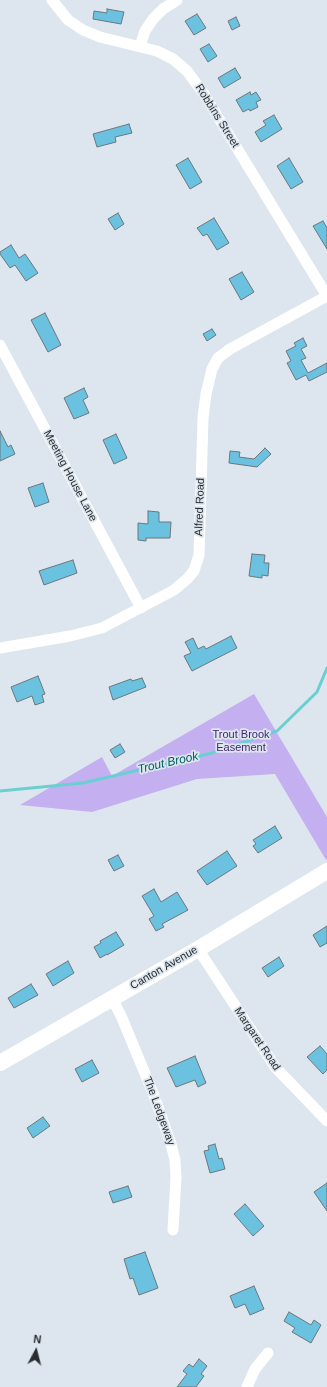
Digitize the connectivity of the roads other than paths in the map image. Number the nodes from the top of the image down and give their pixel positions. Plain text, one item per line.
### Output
1 (52, 0) edge
2 (177, 0) edge
3 (140, 46) junction
4 (327, 296) edge
5 (0, 345) edge
6 (141, 608) junction
7 (0, 648) edge
8 (327, 871) edge
9 (198, 949) junction
10 (112, 998) junction
11 (0, 1063) edge
12 (327, 1121) edge
13 (173, 1230) dead end
14 (268, 1353) dead end
15 (247, 1387) edge

1 - 3 street, Robbins Street
2 - 3 street
3 - 4 street, Robbins Street
4 - 6 street, Alfred Road
5 - 6 street, Meeting House Lane
6 - 7 street, Alfred Road
8 - 9 main road, Canton Avenue
9 - 10 main road, Canton Avenue
9 - 12 street, Margaret Road
10 - 11 main road, Canton Avenue
10 - 13 street, The Ledgeway
14 - 15 street

